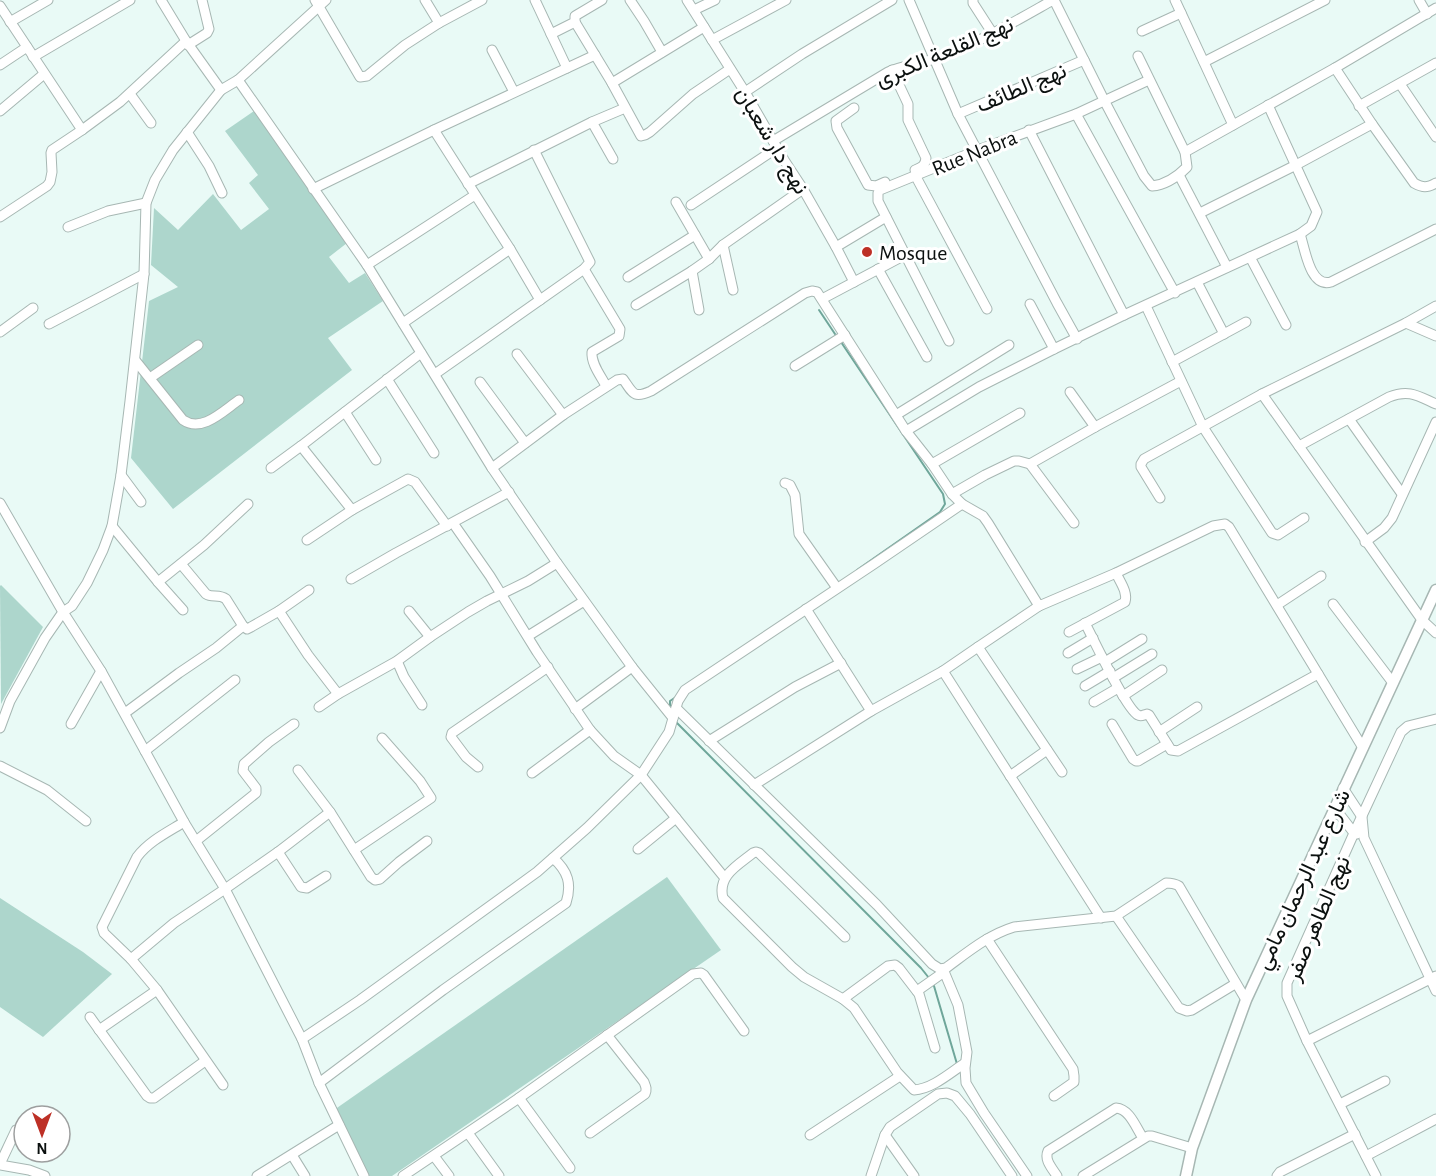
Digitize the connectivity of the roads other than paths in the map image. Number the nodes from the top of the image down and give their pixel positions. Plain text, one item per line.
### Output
1 (48, 0) edge
2 (130, 0) edge
3 (161, 0) edge
4 (202, 0) edge
5 (425, 0) edge
6 (482, 0) edge
7 (535, 0) edge
8 (602, 0) edge
9 (630, 0) edge
10 (687, 0) edge
11 (715, 0) edge
12 (786, 0) edge
13 (892, 0) edge
14 (909, 0) edge
15 (973, 0) edge
16 (1054, 0) edge
17 (1175, 0) edge
18 (1325, 0) edge
19 (1419, 0) edge
20 (320, 2) edge
21 (0, 6) edge
22 (1436, 8) edge
23 (694, 10) junction
24 (1181, 13) junction
25 (1426, 14) junction
26 (10, 22) junction
27 (575, 22) junction
28 (439, 23) junction
29 (704, 27) junction
30 (1142, 31) dead end
31 (551, 34) junction
32 (993, 34) junction
33 (712, 40) junction
34 (187, 43) junction
35 (27, 47) junction
36 (492, 50) dead end
37 (662, 52) junction
38 (595, 55) junction
39 (1138, 56) dead end
40 (33, 57) junction
41 (934, 59) junction
42 (1084, 60) junction
43 (1204, 62) junction
44 (1436, 63) edge
45 (0, 65) edge
46 (567, 68) junction
47 (730, 69) junction
48 (1335, 69) junction
49 (892, 70) junction
50 (44, 74) junction
51 (1149, 80) junction
52 (238, 81) junction
53 (612, 83) junction
54 (1400, 84) junction
55 (221, 90) junction
56 (745, 92) junction
57 (514, 93) junction
58 (130, 94) junction
59 (1105, 102) junction
60 (1268, 105) junction
61 (1359, 106) junction
62 (625, 108) junction
63 (854, 108) dead end
64 (0, 111) edge
65 (958, 114) junction
66 (1076, 114) junction
67 (592, 122) junction
68 (151, 123) dead end
69 (1372, 124) junction
70 (1233, 125) junction
71 (82, 130) junction
72 (434, 130) junction
73 (1029, 130) junction
74 (187, 132) junction
75 (1436, 137) edge
76 (775, 144) junction
77 (534, 150) junction
78 (978, 150) junction
79 (1185, 152) junction
80 (613, 159) dead end
81 (1296, 165) junction
82 (1179, 175) junction
83 (915, 176) junction
84 (1436, 183) edge
85 (468, 184) junction
86 (314, 189) junction
87 (803, 189) junction
88 (222, 194) dead end
89 (475, 195) junction
90 (147, 202) junction
91 (676, 202) dead end
92 (691, 205) dead end
93 (1200, 213) junction
94 (0, 217) edge
95 (886, 217) junction
96 (68, 227) dead end
97 (1436, 229) edge
98 (1300, 234) junction
99 (695, 235) junction
100 (723, 245) junction
101 (836, 247) junction
102 (510, 249) junction
103 (905, 255) junction
104 (1250, 257) junction
105 (709, 259) junction
106 (367, 265) junction
107 (1227, 267) junction
108 (584, 269) junction
109 (878, 269) junction
110 (692, 271) junction
111 (144, 274) junction
112 (628, 277) dead end
113 (854, 282) junction
114 (1197, 282) junction
115 (733, 290) dead end
116 (1175, 293) junction
117 (822, 299) junction
118 (540, 300) junction
119 (1030, 304) dead end
120 (636, 305) dead end
121 (1146, 306) junction
122 (1436, 306) edge
123 (33, 308) dead end
124 (987, 309) dead end
125 (699, 310) dead end
126 (1124, 315) junction
127 (1246, 322) dead end
128 (402, 323) junction
129 (1406, 323) junction
130 (49, 324) dead end
131 (1286, 325) dead end
132 (0, 332) edge
133 (1224, 334) junction
134 (845, 335) junction
135 (1436, 336) edge
136 (1077, 339) junction
137 (949, 340) dead end
138 (198, 345) dead end
139 (1009, 345) dead end
140 (1054, 349) junction
141 (422, 353) junction
142 (517, 354) dead end
143 (927, 357) dead end
144 (135, 360) junction
145 (1172, 362) junction
146 (795, 366) dead end
147 (435, 374) junction
148 (150, 378) junction
149 (387, 379) junction
150 (1181, 381) junction
151 (480, 382) dead end
152 (606, 386) junction
153 (1070, 392) dead end
154 (1262, 394) junction
155 (239, 400) dead end
156 (1436, 404) edge
157 (345, 412) junction
158 (1020, 413) dead end
159 (896, 415) junction
160 (563, 416) junction
161 (1348, 419) junction
162 (1436, 422) edge
163 (1095, 427) junction
164 (1203, 427) junction
165 (906, 431) junction
166 (525, 443) junction
167 (301, 446) junction
168 (1299, 446) junction
169 (434, 453) dead end
170 (376, 460) dead end
171 (932, 464) junction
172 (1030, 464) junction
173 (271, 468) dead end
174 (492, 468) junction
175 (121, 475) junction
176 (785, 483) dead end
177 (509, 492) junction
178 (952, 494) junction
179 (1402, 494) junction
180 (1160, 498) dead end
181 (141, 502) dead end
182 (0, 503) edge
183 (248, 504) dead end
184 (962, 504) junction
185 (352, 510) junction
186 (1304, 519) dead end
187 (1074, 523) dead end
188 (450, 524) junction
189 (112, 526) junction
190 (307, 540) dead end
191 (1365, 542) junction
192 (557, 563) junction
193 (181, 564) junction
194 (1116, 573) junction
195 (1321, 576) dead end
196 (351, 579) dead end
197 (158, 582) junction
198 (837, 588) junction
199 (309, 590) dead end
200 (1436, 590) edge
201 (501, 594) junction
202 (584, 601) junction
203 (1333, 604) dead end
204 (1277, 605) junction
205 (1039, 606) junction
206 (806, 609) junction
207 (183, 610) dead end
208 (279, 611) junction
209 (409, 611) dead end
210 (63, 612) junction
211 (1422, 620) junction
212 (1085, 623) junction
213 (243, 626) junction
214 (1069, 632) dead end
215 (1436, 633) edge
216 (528, 636) junction
217 (430, 637) junction
218 (1093, 638) junction
219 (1142, 639) dead end
220 (978, 647) junction
221 (1068, 653) dead end
222 (1152, 654) dead end
223 (397, 661) junction
224 (841, 663) junction
225 (548, 667) junction
226 (632, 667) junction
227 (1108, 667) junction
228 (1077, 669) dead end
229 (1162, 670) dead end
230 (101, 671) junction
231 (943, 671) junction
232 (1318, 674) junction
233 (235, 680) dead end
234 (1393, 683) junction
235 (1084, 686) dead end
236 (1120, 692) junction
237 (338, 694) junction
238 (1094, 702) dead end
239 (422, 705) dead end
240 (319, 707) dead end
241 (1197, 707) dead end
242 (676, 708) junction
243 (575, 709) junction
244 (871, 711) junction
245 (125, 713) junction
246 (673, 718) junction
247 (1436, 719) edge
248 (71, 724) dead end
249 (294, 724) dead end
250 (1112, 724) dead end
251 (0, 728) edge
252 (590, 730) junction
253 (1159, 732) junction
254 (382, 738) dead end
255 (709, 741) junction
256 (1167, 744) junction
257 (1363, 748) junction
258 (1047, 750) junction
259 (145, 751) junction
260 (0, 765) edge
261 (478, 767) dead end
262 (298, 770) dead end
263 (1062, 772) dead end
264 (532, 773) dead end
265 (640, 775) junction
266 (1010, 776) junction
267 (754, 785) junction
268 (1343, 788) junction
269 (1335, 807) junction
270 (330, 812) junction
271 (1362, 817) junction
272 (675, 818) junction
273 (86, 821) dead end
274 (184, 822) junction
275 (1354, 833) junction
276 (1364, 838) junction
277 (196, 841) junction
278 (427, 841) dead end
279 (638, 849) dead end
280 (354, 850) junction
281 (278, 852) junction
282 (553, 858) junction
283 (326, 876) dead end
284 (724, 877) junction
285 (225, 890) junction
286 (1116, 916) junction
287 (1101, 918) junction
288 (845, 937) dead end
289 (987, 939) junction
290 (131, 959) junction
291 (943, 971) junction
292 (1433, 977) edge
293 (1235, 984) junction
294 (157, 990) junction
295 (917, 991) junction
296 (1436, 991) edge
297 (843, 999) junction
298 (1246, 1000) junction
299 (90, 1017) dead end
300 (99, 1030) junction
301 (744, 1031) dead end
302 (607, 1035) junction
303 (302, 1040) junction
304 (1307, 1041) junction
305 (935, 1048) dead end
306 (205, 1061) junction
307 (965, 1063) junction
308 (900, 1076) junction
309 (1385, 1081) dead end
310 (319, 1083) junction
311 (223, 1085) dead end
312 (1054, 1096) dead end
313 (519, 1098) junction
314 (1340, 1104) junction
315 (1436, 1119) edge
316 (339, 1125) junction
317 (468, 1133) junction
318 (590, 1133) dead end
319 (1355, 1134) junction
320 (810, 1135) dead end
321 (885, 1135) junction
322 (1143, 1138) junction
323 (12, 1139) edge
324 (1192, 1148) junction
325 (292, 1155) junction
326 (434, 1156) junction
327 (1366, 1156) junction
328 (0, 1165) edge
329 (570, 1168) dead end
330 (45, 1176) edge
331 (257, 1176) edge
332 (305, 1176) edge
333 (364, 1176) edge
334 (403, 1176) edge
335 (449, 1176) edge
336 (499, 1176) edge
337 (871, 1176) edge
338 (914, 1176) edge
339 (1012, 1176) edge
340 (1027, 1176) edge
341 (1057, 1176) edge
342 (1083, 1176) edge
343 (1186, 1176) edge
344 (1277, 1176) edge
345 (1376, 1176) edge

1 - 26 street
2 - 40 street
3 - 34 street
4 - 34 street
5 - 28 street
6 - 28 street
7 - 31 street
8 - 27 street
9 - 37 street
10 - 23 street, نهج دار شعبان
11 - 23 street
12 - 33 street
13 - 56 street
14 - 41 street
15 - 32 street
16 - 32 street, نهج القلعة الكبرى
16 - 42 street
17 - 24 street
18 - 43 street
19 - 25 street
20 - 28 street
20 - 52 street
21 - 26 street
22 - 25 street
23 - 29 street, نهج دار شعبان
24 - 30 street
24 - 43 street
25 - 48 street
26 - 35 street
27 - 31 street
27 - 38 street
29 - 33 street, نهج دار شعبان
29 - 37 street
31 - 46 street
32 - 41 street, نهج القلعة الكبرى
33 - 47 street, نهج دار شعبان
34 - 55 street
34 - 58 street
35 - 40 street
35 - 45 street
36 - 57 street
37 - 53 street
38 - 46 street
38 - 53 street
39 - 51 street
40 - 50 street
41 - 49 street, نهج القلعة الكبرى
41 - 65 street
42 - 59 street
42 - 65 street, نهج الطائف
43 - 70 street
44 - 54 street
46 - 57 street
47 - 56 street, نهج دار شعبان
47 - 62 street
48 - 60 street
48 - 61 street
49 - 63 street
49 - 76 street, نهج القلعة الكبرى
50 - 64 street
50 - 71 street
51 - 59 street, Rue Nabra
51 - 79 street
52 - 55 street
52 - 86 street
53 - 62 street
54 - 61 street
54 - 75 street
55 - 74 street
56 - 76 street, نهج دار شعبان
57 - 72 street
58 - 68 street
58 - 71 street
59 - 66 street, Rue Nabra
59 - 82 street
60 - 70 street
60 - 81 street
61 - 69 street
62 - 67 street
65 - 78 street
66 - 73 street, Rue Nabra
66 - 116 street
67 - 77 street
67 - 80 street
69 - 81 street
69 - 84 street
70 - 79 street
71 - 94 street
72 - 85 street
72 - 86 street
73 - 78 street, Rue Nabra
73 - 126 street
74 - 88 street
74 - 90 street
76 - 87 street, نهج دار شعبان
76 - 92 street, نهج القلعة الكبرى
77 - 85 street
77 - 108 street
78 - 83 street, Rue Nabra
78 - 136 street
79 - 82 street
81 - 93 street
81 - 98 street
82 - 93 street
83 - 95 street, Rue Nabra
83 - 124 street
85 - 89 street
86 - 106 street
87 - 100 street
87 - 101 street, نهج دار شعبان
89 - 102 street
89 - 106 street
90 - 96 street
90 - 111 street
91 - 99 street
93 - 107 street
95 - 101 street
95 - 103 street, Rue Nabra
97 - 98 street
98 - 104 street
99 - 105 street
99 - 112 street
100 - 105 street
100 - 115 street
101 - 113 street, نهج دار شعبان
102 - 118 street
102 - 128 street
103 - 109 street
103 - 137 street, Rue Nabra
104 - 107 street
104 - 131 street
105 - 110 street
106 - 128 street
107 - 114 street
108 - 118 street
108 - 152 street
109 - 113 street
109 - 143 street
110 - 120 street
110 - 125 street
111 - 130 street
111 - 144 street
113 - 117 street
114 - 116 street
114 - 133 street
116 - 121 street
117 - 134 street
117 - 152 street
118 - 147 street
119 - 140 street
121 - 126 street
121 - 145 street
122 - 129 street
123 - 132 street
126 - 136 street
127 - 133 street
128 - 141 street
129 - 135 street
129 - 154 street
133 - 145 street
134 - 146 street
134 - 159 street
136 - 140 street
138 - 148 street
139 - 159 street
140 - 165 street
141 - 147 street
141 - 149 street
142 - 160 street
144 - 148 street
144 - 175 street
145 - 150 street
147 - 174 street
148 - 155 street
149 - 157 street
149 - 169 street
150 - 163 street
150 - 164 street
151 - 166 street
152 - 160 street
153 - 163 street
154 - 164 street
154 - 168 street
156 - 161 street
157 - 167 street
157 - 170 street
158 - 171 street
159 - 165 street
160 - 166 street
161 - 168 street
161 - 179 street
162 - 179 street
163 - 172 street
164 - 180 street
164 - 186 street
165 - 171 street
166 - 174 street
167 - 173 street
167 - 185 street
168 - 191 street
171 - 178 street
172 - 178 street
172 - 187 street
174 - 177 street
175 - 181 street
175 - 189 street
176 - 198 street
177 - 188 street
177 - 192 street
178 - 184 street
179 - 191 street
182 - 210 street
183 - 193 street
184 - 198 street
184 - 205 street
185 - 188 street
185 - 190 street
188 - 196 street
188 - 201 street
189 - 197 street
189 - 210 street
191 - 211 street
192 - 201 street
192 - 202 street
193 - 197 street
193 - 213 street
194 - 204 street
194 - 205 street
194 - 212 street
195 - 204 street
197 - 207 street
198 - 206 street
199 - 208 street
200 - 211 street, شارع عبد الرحمان مامي
201 - 216 street
201 - 217 street
202 - 216 street
202 - 226 street
203 - 234 street
204 - 232 street
205 - 220 street
206 - 224 street
206 - 242 street
208 - 213 street
208 - 237 street
209 - 217 street
210 - 230 street
210 - 251 street
211 - 215 street
211 - 234 street, شارع عبد الرحمان مامي
212 - 214 street
212 - 218 street
213 - 245 street
216 - 225 street
217 - 223 street
218 - 221 street
218 - 227 street
219 - 227 street
220 - 231 street
220 - 258 street
222 - 227 street
223 - 237 street
223 - 239 street
224 - 244 street
224 - 255 street
225 - 243 street
225 - 261 street
226 - 243 street
226 - 246 street
227 - 228 street
227 - 235 street
227 - 236 street
229 - 236 street
230 - 245 street
230 - 248 street
231 - 244 street
231 - 266 street
232 - 256 street
232 - 257 street
233 - 259 street
234 - 257 street, شارع عبد الرحمان مامي
236 - 238 street
236 - 253 street
237 - 240 street
241 - 253 street
242 - 246 street
242 - 255 street
243 - 252 street
244 - 267 street
245 - 259 street
246 - 265 street
247 - 271 street, نهج الطاهر صفر
249 - 277 street
250 - 256 street
252 - 264 street
252 - 265 street
253 - 256 street
254 - 280 street
255 - 267 street
257 - 268 street, شارع عبد الرحمان مامي
258 - 263 street
258 - 266 street
259 - 274 street
260 - 273 street
262 - 270 street
265 - 272 street
265 - 282 street
266 - 287 street
267 - 291 street
268 - 269 street, شارع عبد الرحمان مامي
268 - 271 street
269 - 275 street
269 - 298 street, شارع عبد الرحمان مامي
270 - 280 street
270 - 281 street
271 - 275 street, نهج الطاهر صفر
271 - 276 street
272 - 279 street
272 - 284 street
274 - 277 street
274 - 290 street
275 - 276 street
275 - 304 street, نهج الطاهر صفر
276 - 292 street
277 - 285 street
278 - 280 street
281 - 283 street
281 - 285 street
282 - 303 street
282 - 310 street
284 - 288 street
284 - 297 street
285 - 290 street
285 - 303 street
286 - 287 street
286 - 293 street
286 - 293 street
287 - 289 street
289 - 291 street
289 - 312 street
290 - 294 street
291 - 295 street
291 - 307 street
292 - 296 street
292 - 304 street
293 - 298 street
294 - 300 street
294 - 306 street
295 - 297 street
295 - 305 street
297 - 308 street
298 - 324 street, شارع عبد الرحمان مامي
299 - 300 street
300 - 306 street
301 - 302 street
302 - 313 street
302 - 318 street
303 - 310 street
304 - 314 street, نهج الطاهر صفر
306 - 311 street
307 - 308 street
307 - 340 street
308 - 320 street
309 - 314 street
310 - 316 street
313 - 317 street
313 - 329 street
314 - 319 street, نهج الطاهر صفر
315 - 327 street
316 - 325 street
316 - 333 street
317 - 326 street
317 - 336 street
319 - 327 street, نهج الطاهر صفر
319 - 344 street
321 - 337 street
321 - 338 street
321 - 339 street
322 - 324 street
322 - 341 street
322 - 342 street
323 - 328 street
324 - 343 street, شارع عبد الرحمان مامي
325 - 331 street
325 - 332 street
326 - 334 street
326 - 335 street
327 - 345 street, نهج الطاهر صفر
328 - 330 street

